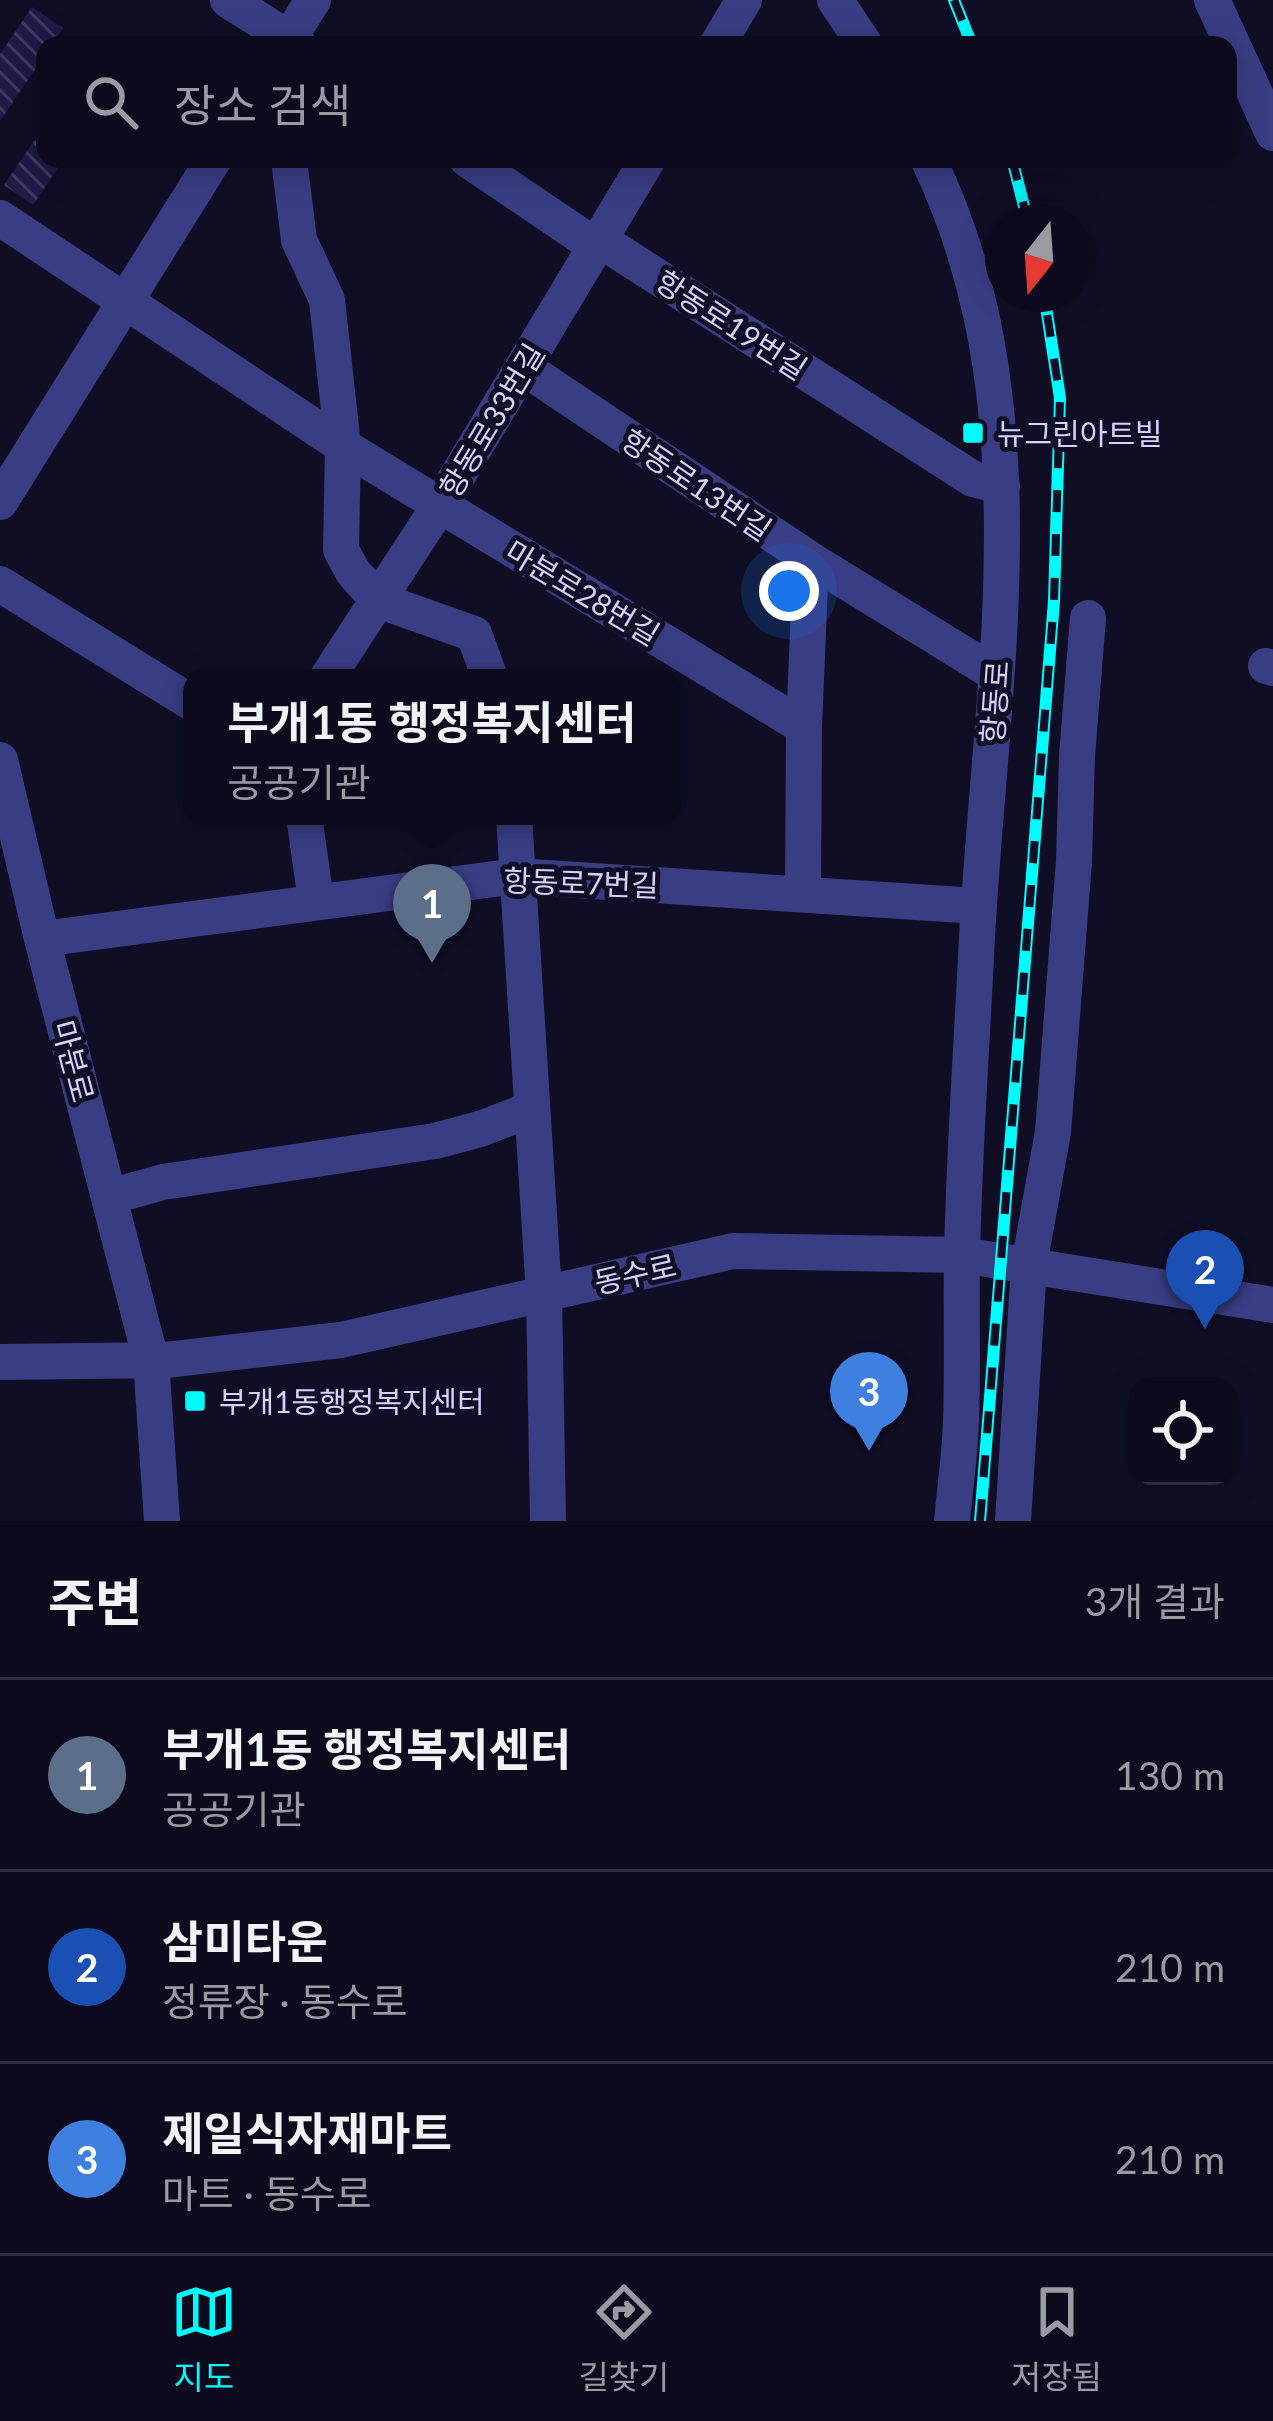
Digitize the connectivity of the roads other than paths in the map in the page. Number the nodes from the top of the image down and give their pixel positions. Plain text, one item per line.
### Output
1 (228, 0) edge
2 (314, 0) edge
3 (744, 0) edge
4 (835, 0) edge
5 (1212, 0) edge
6 (283, 34) edge
7 (722, 36) edge
8 (859, 36) edge
9 (1228, 36) edge
10 (1237, 55) edge
11 (1273, 134) edge
12 (208, 168) edge
13 (290, 168) edge
14 (479, 168) edge
15 (643, 168) edge
16 (932, 168) edge
17 (0, 218) edge
18 (599, 240) junction
19 (126, 301) junction
20 (523, 368) junction
21 (343, 446) junction
22 (1002, 486) junction
23 (0, 502) edge
24 (440, 505) junction
25 (811, 560) junction
26 (0, 584) edge
27 (378, 600) junction
28 (1088, 618) dead end
29 (333, 669) edge
30 (487, 669) edge
31 (996, 674) junction
32 (183, 697) edge
33 (804, 728) junction
34 (0, 760) edge
35 (305, 825) edge
36 (514, 825) edge
37 (10, 849) edge
38 (516, 876) junction
39 (803, 892) junction
40 (316, 902) junction
41 (978, 905) junction
42 (42, 939) junction
43 (532, 1109) junction
44 (109, 1196) junction
45 (962, 1255) junction
46 (1029, 1264) junction
47 (544, 1294) junction
48 (1273, 1305) edge
49 (152, 1360) junction
50 (0, 1362) edge
51 (162, 1521) edge
52 (548, 1521) edge
53 (952, 1521) edge
54 (1012, 1521) edge

1 - 6 street
2 - 6 street
3 - 7 street
4 - 8 street
5 - 9 street
10 - 11 street
12 - 19 street
13 - 21 street
14 - 18 street, 항동로19번길
15 - 18 street, 항동로33번길
16 - 22 street, 항동로
17 - 19 street, 마분로28번길
18 - 20 street, 항동로33번길
18 - 22 street, 항동로19번길
19 - 21 street, 마분로28번길
19 - 23 street
20 - 24 street, 항동로33번길
20 - 25 street, 항동로13번길
21 - 24 street, 마분로28번길
21 - 27 street
22 - 31 street, 항동로
24 - 27 street, 항동로33번길
24 - 33 street, 마분로28번길
25 - 31 street, 항동로13번길
25 - 33 street
26 - 32 street
27 - 29 street, 항동로33번길
27 - 30 street
28 - 46 street
31 - 41 street, 항동로
33 - 39 street
34 - 37 street, 마분로
35 - 40 street
36 - 38 street
37 - 42 street, 마분로
38 - 39 street, 항동로7번길
38 - 40 street, 항동로7번길
38 - 43 street
39 - 41 street, 항동로7번길
40 - 42 street, 항동로7번길
41 - 45 street, 항동로
42 - 44 street, 마분로
43 - 44 street
43 - 47 street
44 - 49 street, 마분로
45 - 46 street, 동수로
45 - 47 street, 동수로
45 - 53 street, 항동로
46 - 48 street, 동수로
46 - 54 street
47 - 49 street, 동수로
47 - 52 street
49 - 50 street, 동수로
49 - 51 street, 마분로

